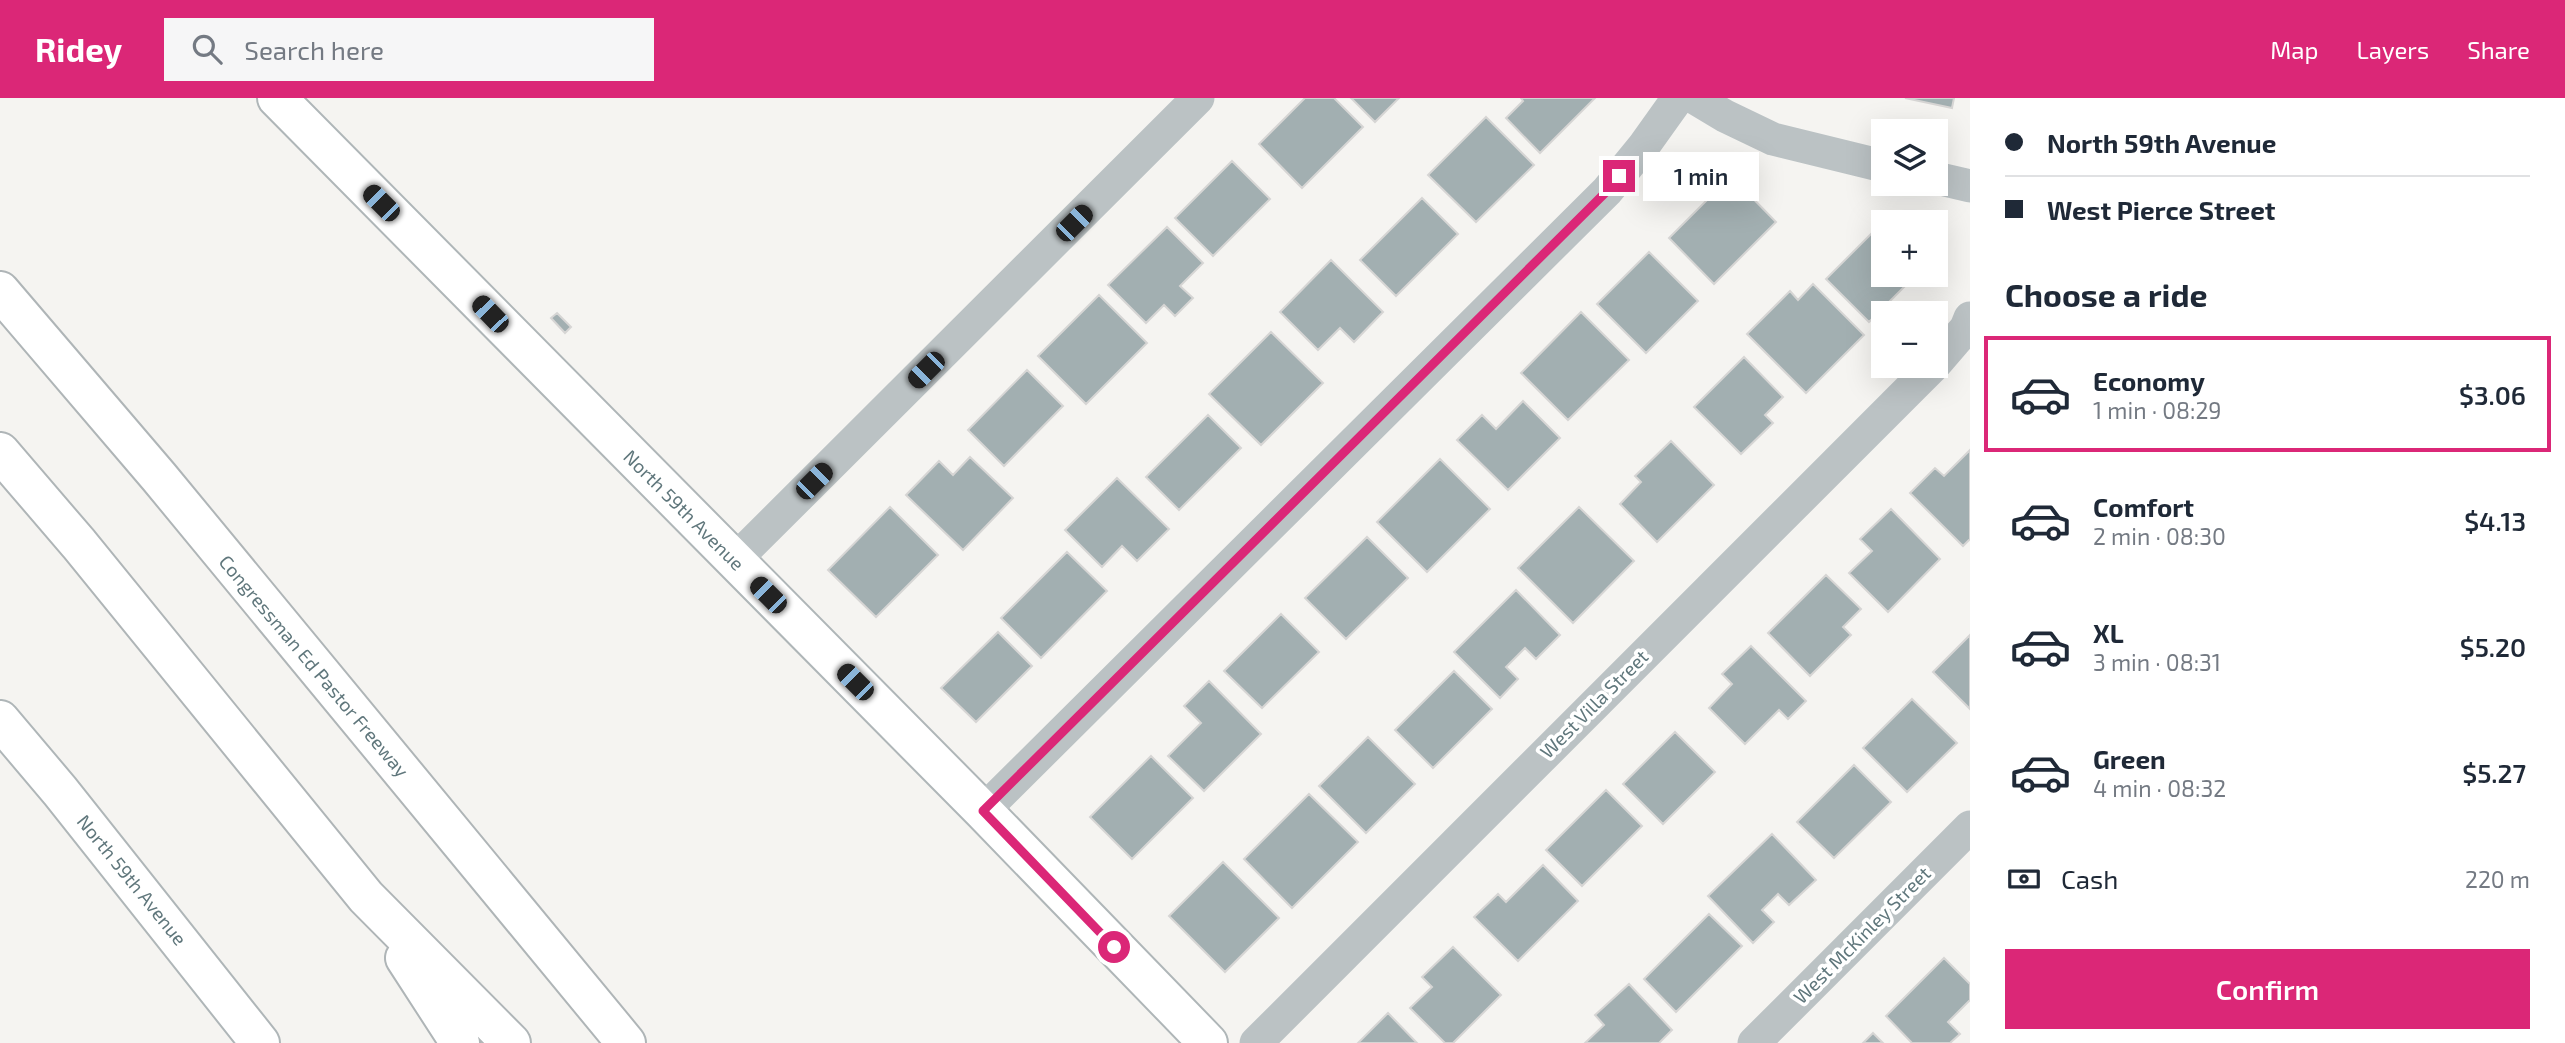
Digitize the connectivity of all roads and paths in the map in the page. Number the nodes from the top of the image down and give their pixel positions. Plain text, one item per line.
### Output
1 (277, 98) edge
2 (1198, 98) edge
3 (1678, 98) edge
4 (1695, 98) edge
5 (1871, 163) edge
6 (1948, 181) edge
7 (1970, 186) edge
8 (0, 291) edge
9 (1970, 318) edge
10 (1948, 348) edge
11 (1920, 378) edge
12 (0, 452) edge
13 (734, 561) junction
14 (0, 720) edge
15 (983, 811) junction
16 (1970, 827) edge
17 (366, 897) junction
18 (260, 1043) edge
19 (460, 1043) edge
20 (511, 1043) edge
21 (626, 1043) edge
22 (1208, 1043) edge
23 (1256, 1043) edge
24 (1754, 1043) edge

1 - 13 main road, North 59th Avenue
2 - 13 street
3 - 15 street
4 - 5 street
6 - 7 street
8 - 21 main road, Congressman Ed Pastor Freeway
9 - 10 street, West Villa Street
11 - 23 street, West Villa Street
12 - 17 main road
13 - 15 main road, North 59th Avenue
14 - 18 main road, North 59th Avenue
15 - 22 main road, North 59th Avenue
16 - 24 street, West McKinley Street
17 - 19 main road
17 - 20 main road

